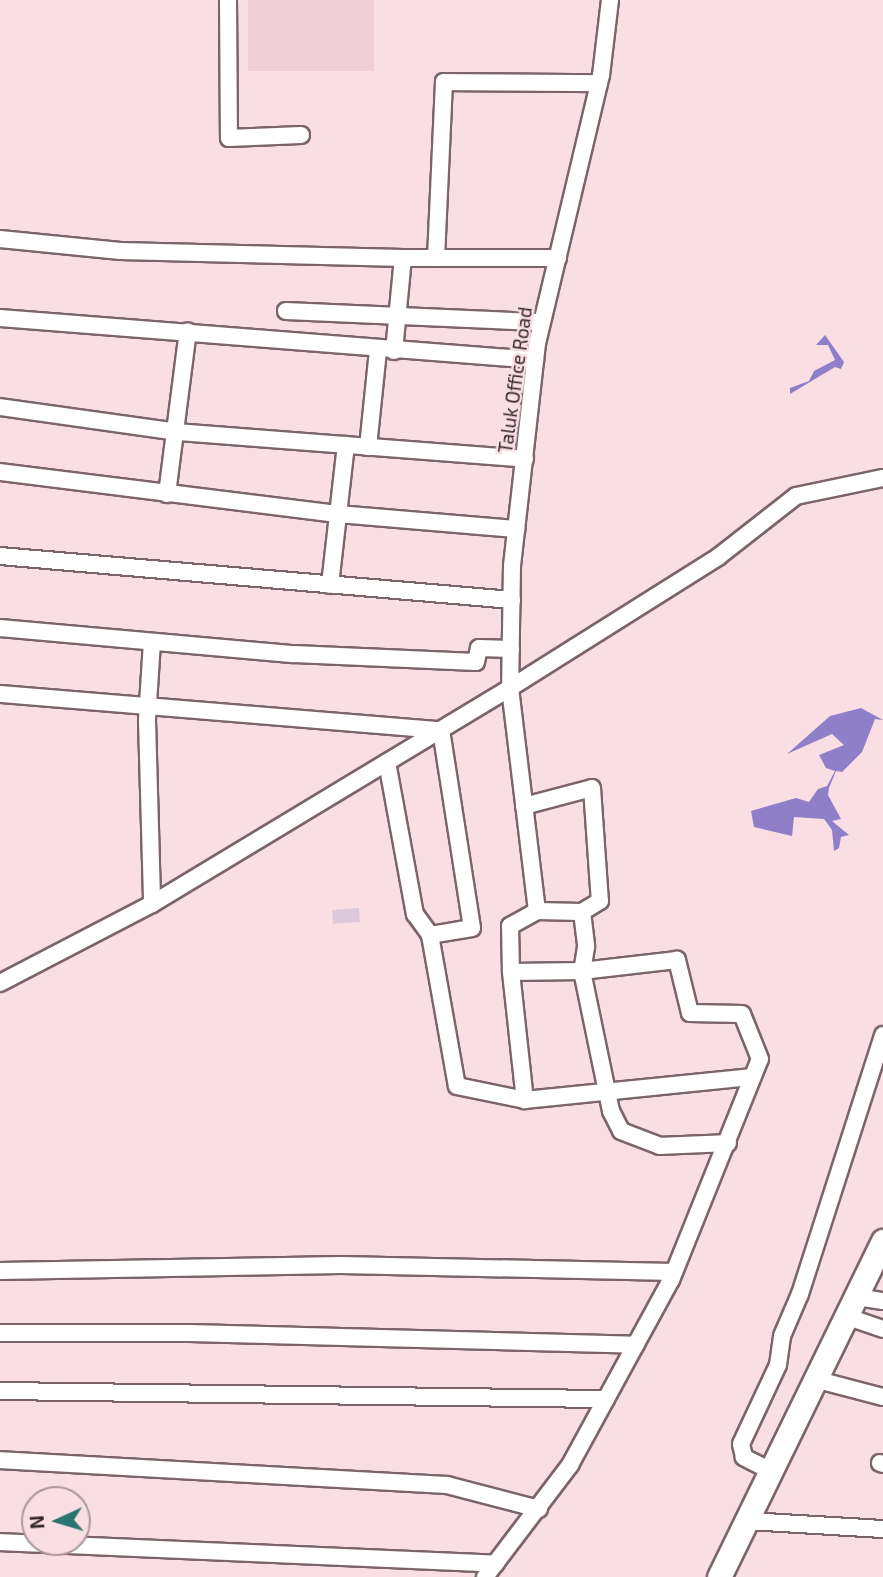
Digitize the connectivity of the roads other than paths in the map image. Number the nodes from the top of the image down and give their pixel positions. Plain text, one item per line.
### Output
1 (228, 0) edge
2 (610, 0) edge
3 (599, 83) junction
4 (301, 135) dead end
5 (0, 239) edge
6 (403, 258) junction
7 (436, 258) junction
8 (558, 258) junction
9 (286, 311) dead end
10 (397, 316) junction
11 (0, 318) edge
12 (542, 322) junction
13 (188, 331) junction
14 (386, 350) junction
15 (535, 360) junction
16 (0, 407) edge
17 (177, 432) junction
18 (346, 445) junction
19 (368, 447) junction
20 (525, 459) junction
21 (0, 472) edge
22 (883, 478) edge
23 (167, 494) junction
24 (337, 514) junction
25 (516, 529) junction
26 (0, 556) edge
27 (330, 585) junction
28 (512, 600) junction
29 (0, 628) edge
30 (152, 642) junction
31 (511, 649) junction
32 (510, 688) junction
33 (0, 694) edge
34 (148, 708) junction
35 (441, 730) junction
36 (387, 762) junction
37 (524, 806) junction
38 (152, 904) junction
39 (537, 911) junction
40 (582, 912) junction
41 (430, 935) junction
42 (582, 971) junction
43 (511, 972) junction
44 (0, 983) edge
45 (883, 1035) edge
46 (750, 1077) junction
47 (604, 1089) junction
48 (525, 1100) junction
49 (727, 1143) junction
50 (883, 1242) edge
51 (0, 1271) edge
52 (674, 1272) junction
53 (883, 1301) edge
54 (852, 1307) junction
55 (883, 1329) edge
56 (0, 1333) edge
57 (636, 1345) junction
58 (818, 1380) junction
59 (0, 1391) edge
60 (883, 1397) edge
61 (607, 1399) junction
62 (0, 1460) edge
63 (773, 1472) junction
64 (538, 1509) junction
65 (748, 1521) junction
66 (883, 1529) edge
67 (0, 1542) edge
68 (496, 1564) junction
69 (485, 1577) edge
70 (719, 1577) edge

1 - 4 street
2 - 3 street, Taluk Office Road
3 - 7 street
3 - 8 street, Taluk Office Road
5 - 6 street
6 - 7 street
6 - 10 street
7 - 8 street
8 - 12 street, Taluk Office Road
9 - 10 street
10 - 12 street
10 - 14 street
11 - 13 street
12 - 15 street, Taluk Office Road
13 - 14 street
13 - 17 street
14 - 15 street
14 - 19 street
15 - 20 street, Taluk Office Road
16 - 17 street
17 - 18 street
17 - 23 street
18 - 19 street
18 - 24 street
19 - 20 street
20 - 25 street, Taluk Office Road
21 - 23 street
22 - 32 street
23 - 24 street
24 - 25 street
24 - 27 street
25 - 28 street, Taluk Office Road
26 - 27 street
27 - 28 street
28 - 31 street, Taluk Office Road
29 - 30 street
30 - 31 street
30 - 34 street
31 - 32 street, Taluk Office Road
32 - 35 street
32 - 37 street, Taluk Office Road
33 - 34 street
34 - 35 street
34 - 38 street
35 - 36 street
35 - 41 street
36 - 38 street
36 - 41 street
37 - 39 street, Taluk Office Road
37 - 40 street
38 - 44 street
39 - 40 street
39 - 43 street
40 - 42 street
41 - 48 street
42 - 43 street
42 - 46 street
42 - 47 street
43 - 48 street
45 - 63 street
46 - 47 street
46 - 49 street
47 - 48 street
47 - 49 street
49 - 52 street
50 - 54 main road
51 - 52 street
52 - 57 street
53 - 54 street
54 - 55 street
54 - 58 main road
56 - 57 street
57 - 61 street
58 - 60 street
58 - 63 main road
59 - 61 street
61 - 64 street
62 - 64 street
63 - 65 main road
64 - 68 street
65 - 66 street
65 - 70 main road
67 - 68 street
68 - 69 street

